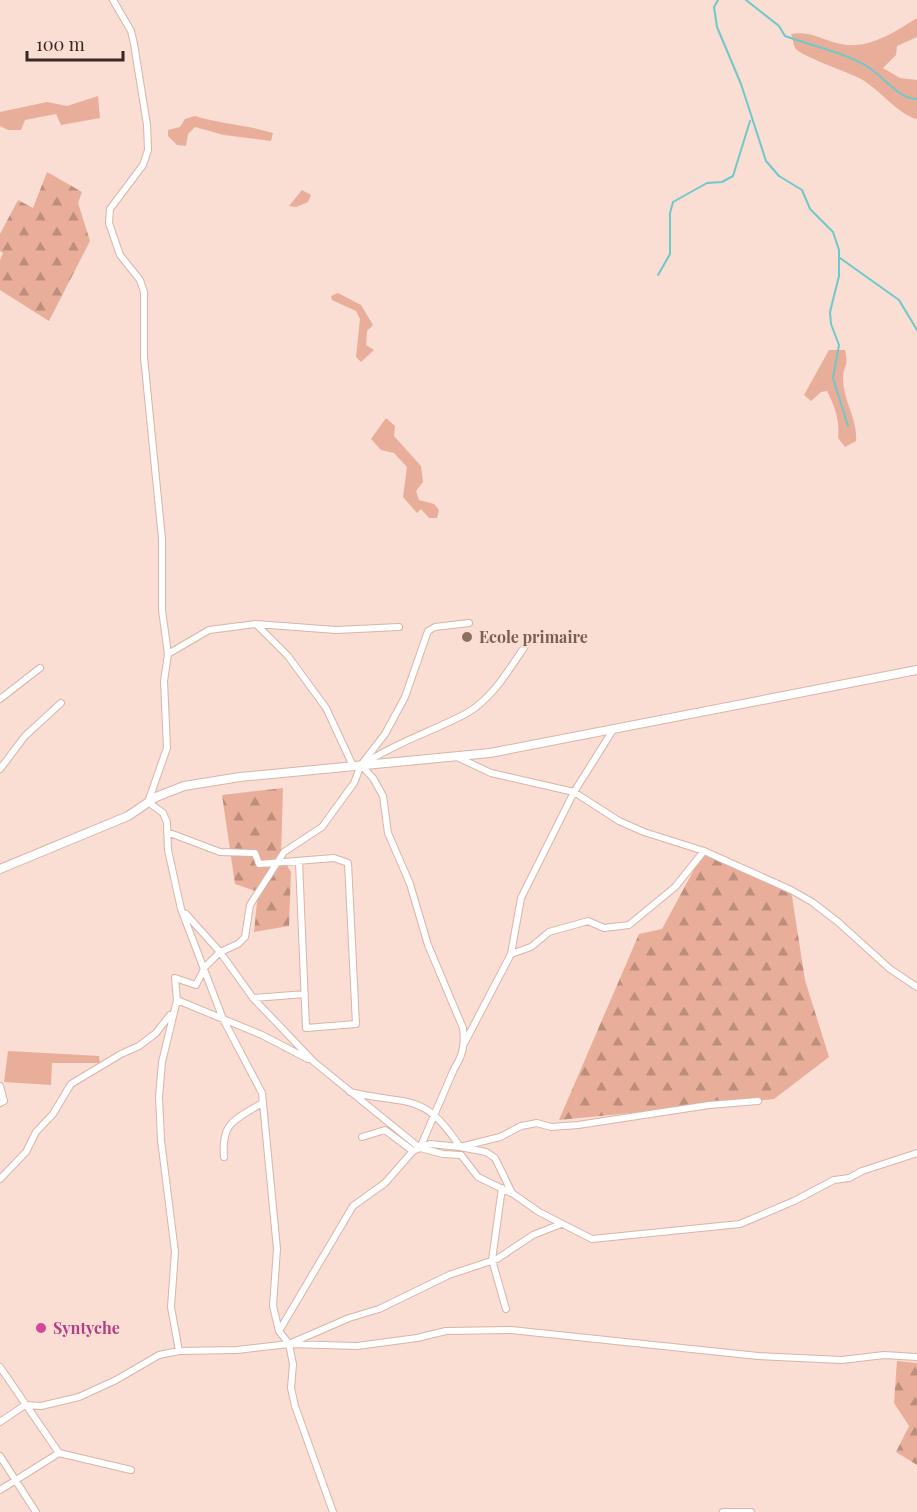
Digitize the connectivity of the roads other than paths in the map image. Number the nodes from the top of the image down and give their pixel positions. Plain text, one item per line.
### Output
1 (113, 0) edge
2 (468, 623) dead end
3 (256, 624) junction
4 (399, 627) dead end
5 (530, 639) dead end
6 (168, 654) junction
7 (40, 668) dead end
8 (917, 669) edge
9 (0, 699) edge
10 (61, 703) dead end
11 (613, 730) junction
12 (457, 757) junction
13 (357, 766) junction
14 (0, 769) edge
15 (574, 792) junction
16 (148, 801) junction
17 (167, 832) junction
18 (704, 851) junction
19 (278, 861) junction
20 (299, 862) junction
21 (0, 868) edge
22 (181, 909) junction
23 (220, 952) junction
24 (511, 954) junction
25 (205, 967) junction
26 (917, 987) edge
27 (305, 994) junction
28 (253, 998) junction
29 (177, 1000) junction
30 (172, 1013) junction
31 (224, 1019) junction
32 (465, 1043) junction
33 (314, 1062) junction
34 (0, 1086) edge
35 (350, 1092) junction
36 (758, 1101) dead end
37 (0, 1103) edge
38 (262, 1103) junction
39 (435, 1114) junction
40 (362, 1137) dead end
41 (460, 1147) junction
42 (420, 1148) junction
43 (413, 1151) junction
44 (917, 1153) edge
45 (224, 1158) dead end
46 (0, 1179) edge
47 (502, 1188) junction
48 (512, 1193) junction
49 (561, 1224) junction
50 (492, 1260) junction
51 (506, 1310) dead end
52 (279, 1331) junction
53 (289, 1344) junction
54 (179, 1351) junction
55 (917, 1357) edge
56 (0, 1367) edge
57 (25, 1405) junction
58 (0, 1422) edge
59 (59, 1453) junction
60 (0, 1456) edge
61 (131, 1470) dead end
62 (16, 1480) junction
63 (0, 1490) edge
64 (36, 1512) edge
65 (333, 1512) edge
66 (723, 1512) edge
67 (751, 1512) edge

1 - 6 street
2 - 13 street
3 - 4 street
3 - 6 street
3 - 13 street
5 - 13 street
6 - 16 street
7 - 9 street
8 - 11 street
10 - 14 street
11 - 12 street
11 - 15 street
12 - 13 street
12 - 15 street
13 - 16 street
13 - 19 street
13 - 32 street
15 - 18 street
15 - 24 street
16 - 17 street
16 - 21 street
17 - 19 street
17 - 22 street
18 - 24 street
18 - 26 street
19 - 20 street
19 - 23 street
20 - 27 street
20 - 27 street
22 - 23 street
22 - 25 street
23 - 25 street
23 - 28 street
24 - 32 street
25 - 29 street
25 - 31 street
27 - 28 street
28 - 33 street
29 - 30 street
29 - 31 street
30 - 46 street
30 - 54 street
31 - 33 street
31 - 38 street
32 - 39 street
33 - 35 street
34 - 37 street
35 - 39 street
35 - 42 street
36 - 41 street
38 - 45 street
38 - 52 street
39 - 41 street
39 - 42 street
40 - 43 street
41 - 42 street
41 - 48 street
42 - 43 street
42 - 47 street
43 - 52 street
44 - 49 street
47 - 48 street
47 - 50 street
48 - 49 street
49 - 50 street
50 - 51 street
50 - 53 street
52 - 53 street
53 - 54 street
53 - 55 street
53 - 65 street
54 - 57 street
56 - 57 street
57 - 58 street
57 - 59 street
59 - 61 street
59 - 62 street
60 - 62 street
62 - 63 street
62 - 64 street
66 - 67 street

